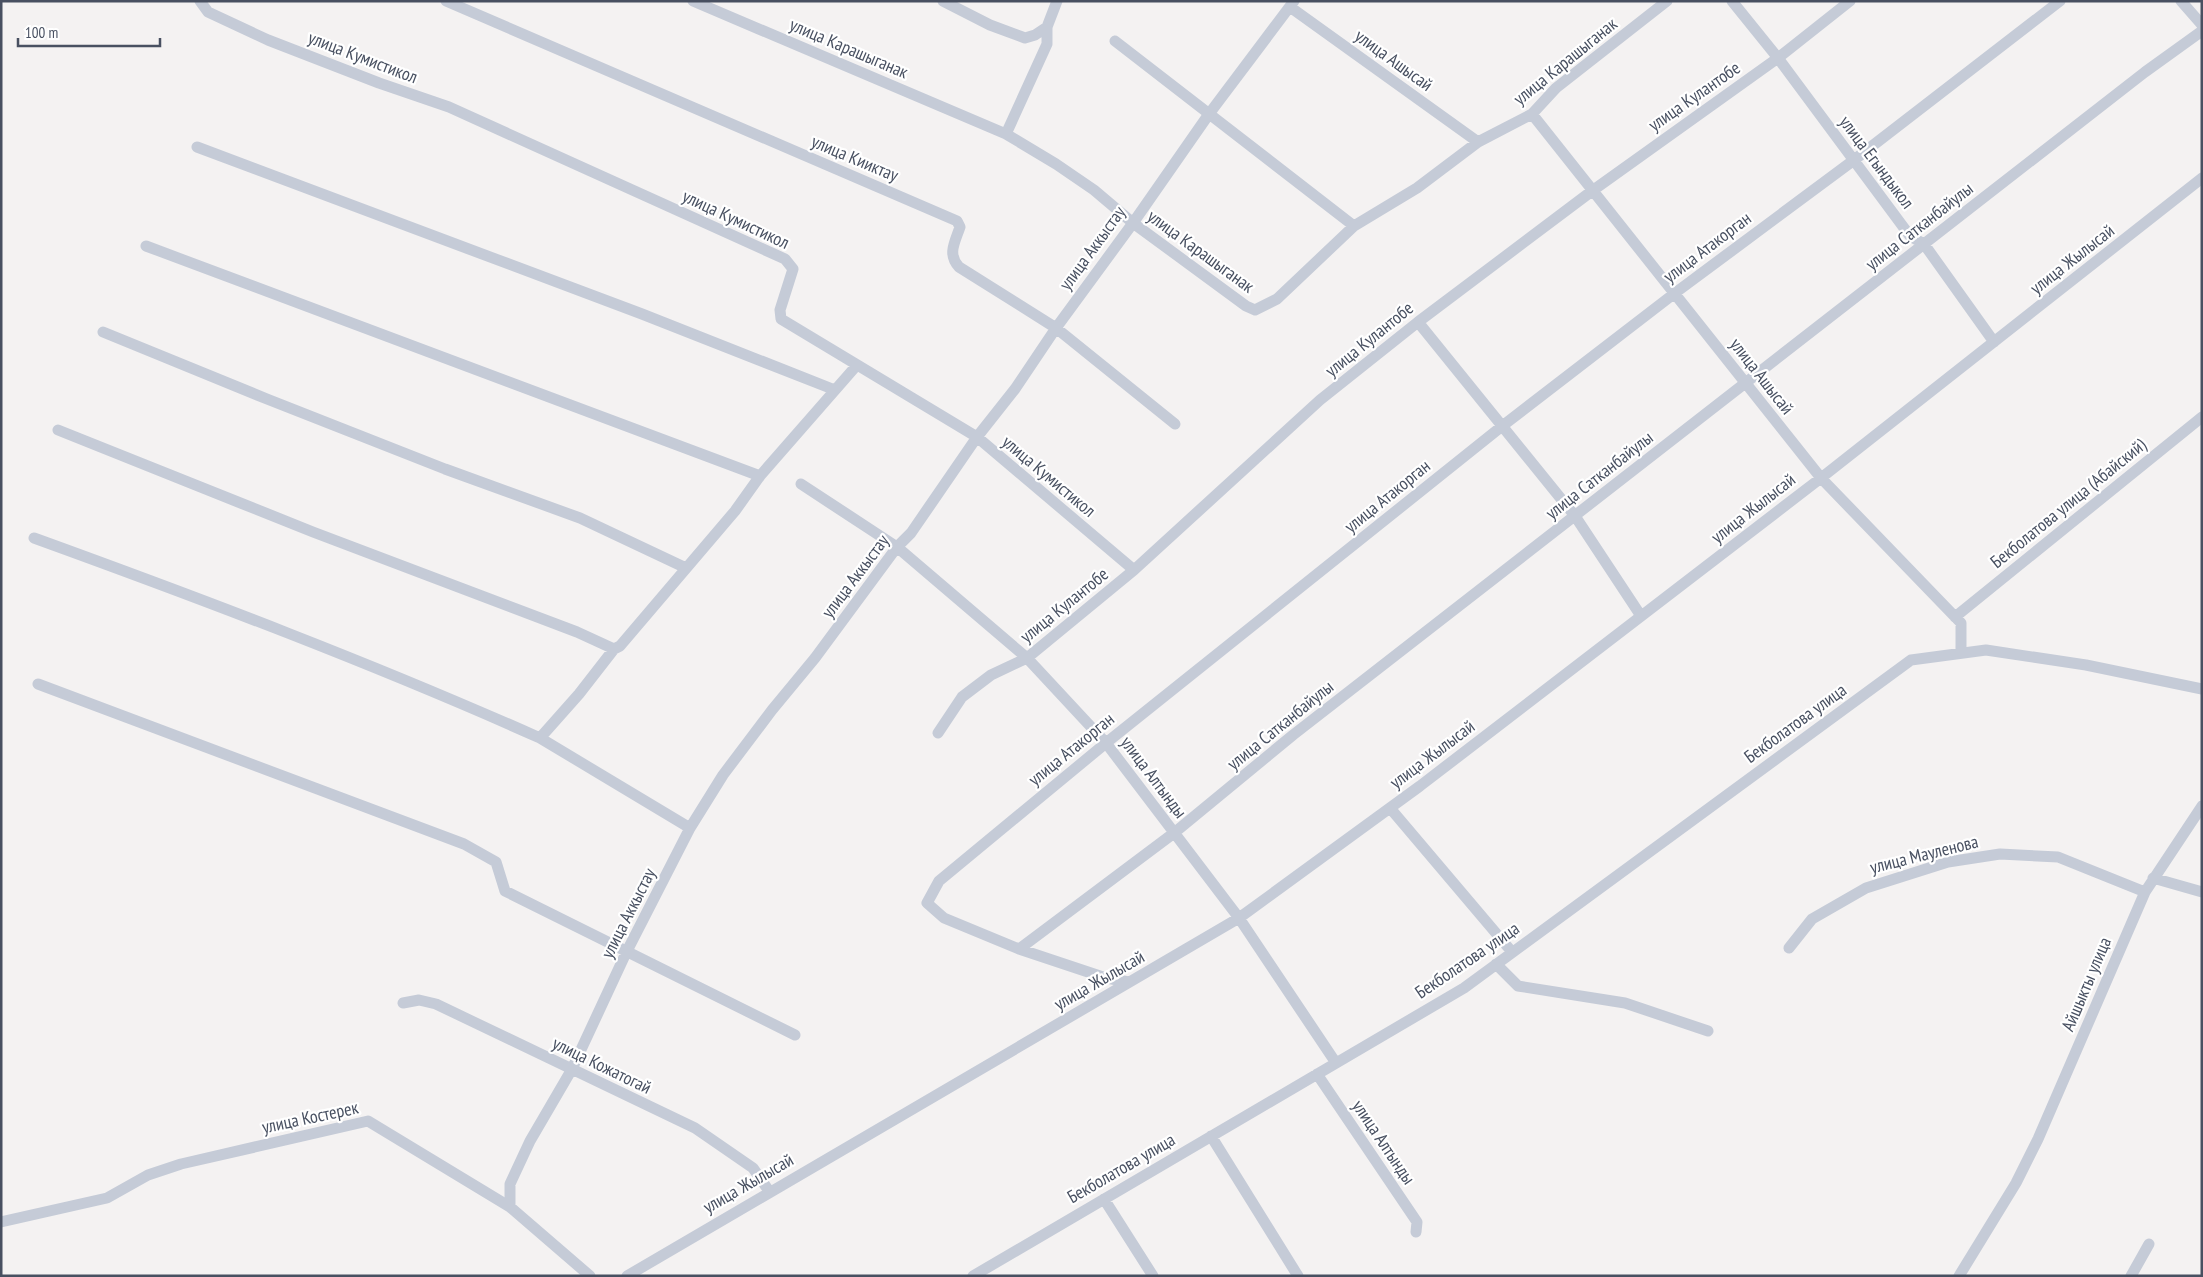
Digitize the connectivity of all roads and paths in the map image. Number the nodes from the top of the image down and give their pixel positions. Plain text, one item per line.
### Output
1 (200, 1) edge
2 (446, 1) edge
3 (693, 1) edge
4 (943, 1) edge
5 (1057, 1) edge
6 (1666, 1) edge
7 (1732, 1) edge
8 (1850, 1) edge
9 (2060, 1) edge
10 (2181, 1) edge
11 (1292, 4) edge
12 (2202, 25) edge
13 (1047, 27) junction
14 (2202, 31) edge
15 (1114, 41) dead end
16 (1778, 58) junction
17 (1209, 114) junction
18 (1532, 114) junction
19 (1006, 134) junction
20 (1478, 142) junction
21 (197, 147) dead end
22 (1854, 160) junction
23 (2202, 178) edge
24 (1592, 191) junction
25 (1133, 223) junction
26 (1354, 226) junction
27 (1924, 244) junction
28 (146, 246) dead end
29 (1675, 293) junction
30 (1418, 322) junction
31 (1056, 328) junction
32 (103, 332) dead end
33 (1994, 342) junction
34 (857, 365) junction
35 (1744, 383) junction
36 (835, 390) junction
37 (2202, 417) edge
38 (1175, 424) dead end
39 (1501, 427) junction
40 (58, 430) dead end
41 (976, 437) junction
42 (760, 476) junction
43 (1821, 478) junction
44 (801, 484) dead end
45 (1575, 516) junction
46 (34, 538) dead end
47 (897, 547) junction
48 (686, 568) junction
49 (1134, 570) junction
50 (1641, 616) junction
51 (1955, 617) junction
52 (614, 649) junction
53 (1961, 653) junction
54 (1027, 658) junction
55 (38, 684) dead end
56 (2202, 689) edge
57 (938, 733) dead end
58 (540, 738) junction
59 (1106, 743) junction
60 (2202, 806) edge
61 (1390, 808) junction
62 (690, 828) junction
63 (1174, 833) junction
64 (2153, 878) junction
65 (2145, 892) junction
66 (2202, 892) edge
67 (1239, 918) junction
68 (1788, 948) dead end
69 (1019, 949) junction
70 (1512, 952) junction
71 (626, 953) junction
72 (1496, 964) junction
73 (1129, 982) junction
74 (403, 1003) dead end
75 (1708, 1031) dead end
76 (795, 1035) dead end
77 (1336, 1063) junction
78 (572, 1069) junction
79 (1317, 1074) junction
80 (1212, 1136) junction
81 (770, 1191) junction
82 (1104, 1199) junction
83 (510, 1207) junction
84 (1, 1222) edge
85 (1416, 1232) dead end
86 (2149, 1244) dead end
87 (991, 1271) edge
88 (590, 1276) edge
89 (627, 1276) edge
90 (973, 1276) edge
91 (1153, 1276) edge
92 (1298, 1276) edge
93 (1959, 1276) edge
94 (2131, 1276) edge

1 - 34 street, улица Кумистикол
2 - 31 street, улица Кииктау
3 - 19 street, улица Карашыганак
4 - 13 street
5 - 13 street
6 - 18 street, улица Карашыганак
7 - 16 street, улица Егындыкол
8 - 16 street, улица Кулантобе
9 - 22 street, улица Атакорган
10 - 12 street
11 - 17 street, улица Аккыстау
11 - 20 street, улица Ашысай
13 - 19 street
14 - 27 street, улица Сатканбайулы
15 - 17 street
16 - 22 street, улица Егындыкол
16 - 24 street, улица Кулантобе
17 - 25 street, улица Аккыстау
17 - 26 street
18 - 20 street, улица Карашыганак
18 - 24 street, улица Ашысай
19 - 25 street, улица Карашыганак
20 - 26 street, улица Карашыганак
21 - 36 street
22 - 27 street, улица Егындыкол
22 - 29 street, улица Атакорган
23 - 33 street, улица Жылысай
24 - 29 street, улица Ашысай
24 - 30 street, улица Кулантобе
25 - 26 street, улица Карашыганак
25 - 31 street, улица Аккыстау
27 - 33 street, улица Егындыкол
27 - 35 street, улица Сатканбайулы
28 - 42 street
29 - 35 street, улица Ашысай
29 - 39 street, улица Атакорган
30 - 39 street
30 - 49 street, улица Кулантобе
31 - 38 street, улица Кииктау
31 - 41 street, улица Аккыстау
32 - 48 street
33 - 43 street, улица Жылысай
34 - 36 street
34 - 41 street, улица Кумистикол
35 - 43 street, улица Ашысай
35 - 45 street, улица Сатканбайулы
36 - 42 street
37 - 51 street, Бекболатова улица (Абайский)
39 - 45 street
39 - 59 street, улица Атакорган
40 - 52 street
41 - 47 street, улица Аккыстау
41 - 49 street, улица Кумистикол
42 - 48 street
43 - 50 street, улица Жылысай
43 - 51 street, улица Ашысай
44 - 47 street, улица Алтынды
45 - 50 street
45 - 63 street, улица Сатканбайулы
46 - 58 street
47 - 54 street, улица Алтынды
47 - 62 street, улица Аккыстау
48 - 52 street
49 - 54 street, улица Кулантобе
50 - 61 street, улица Жылысай
51 - 53 street, улица Ашысай
52 - 58 street
53 - 56 street
53 - 70 street, Бекболатова улица
54 - 57 street, улица Кулантобе
54 - 59 street, улица Алтынды
55 - 71 street
58 - 62 street
59 - 63 street, улица Алтынды
59 - 69 street, улица Атакорган
60 - 64 street, Айшыкты улица
61 - 67 street, улица Жылысай
61 - 70 street
62 - 71 street, улица Аккыстау
63 - 67 street, улица Алтынды
63 - 69 street, улица Сатканбайулы
64 - 65 street, Айшыкты улица
64 - 66 street
65 - 68 street, улица Мауленова
65 - 93 street, Айшыкты улица
67 - 73 street, улица Жылысай
67 - 77 street, улица Алтынды
69 - 73 street, улица Атакорган
70 - 72 street, Бекболатова улица
71 - 76 street
71 - 78 street, улица Аккыстау
72 - 75 street
72 - 77 street, Бекболатова улица
73 - 81 street, улица Жылысай
74 - 78 street, улица Кожатогай
77 - 79 street, Бекболатова улица
78 - 81 street, улица Кожатогай
78 - 83 street, улица Аккыстау
79 - 80 street, Бекболатова улица
79 - 85 street, улица Алтынды
80 - 82 street, Бекболатова улица
80 - 92 street
81 - 89 street, улица Жылысай
82 - 87 street, Бекболатова улица
82 - 91 street
83 - 84 street, улица Костерек
83 - 88 street, улица Костерек
86 - 94 street
87 - 90 street, Бекболатова улица

